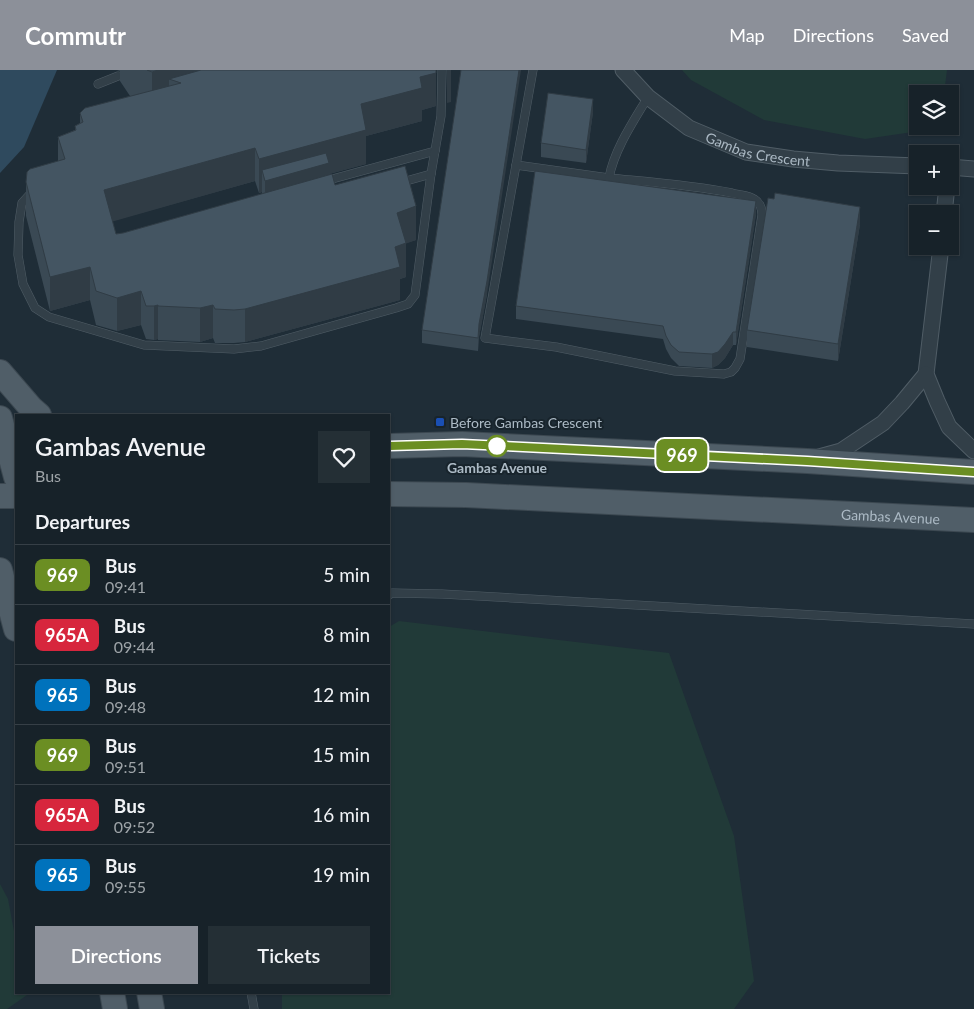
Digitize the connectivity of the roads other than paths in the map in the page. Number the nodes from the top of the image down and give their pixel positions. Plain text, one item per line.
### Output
1 (442, 70) edge
2 (533, 70) edge
3 (623, 70) edge
4 (118, 76) dead end
5 (98, 84) dead end
6 (648, 97) junction
7 (436, 151) junction
8 (516, 165) junction
9 (909, 166) edge
10 (959, 168) edge
11 (974, 169) edge
12 (431, 174) junction
13 (609, 178) junction
14 (322, 182) edge
15 (40, 183) edge
16 (394, 185) edge
17 (940, 255) edge
18 (0, 372) edge
19 (926, 374) junction
20 (38, 414) edge
21 (0, 418) edge
22 (390, 446) edge
23 (974, 451) edge
24 (9, 454) edge
25 (807, 461) junction
26 (974, 472) edge
27 (15, 474) edge
28 (390, 494) edge
29 (0, 496) edge
30 (15, 496) edge
31 (974, 520) edge
32 (0, 571) edge
33 (390, 595) edge
34 (974, 624) edge
35 (15, 625) edge
36 (112, 994) edge
37 (149, 994) edge
38 (252, 994) edge
39 (115, 1009) edge
40 (152, 1009) edge
41 (254, 1009) edge

1 - 7 lane
2 - 8 lane
3 - 6 street, Gambas Crescent
4 - 5 lane
6 - 9 street, Gambas Crescent
6 - 13 lane
7 - 12 lane
7 - 14 lane
8 - 13 lane
8 - 13 lane
10 - 11 street
12 - 15 lane
12 - 16 lane
17 - 19 street
18 - 20 main road
19 - 23 street
19 - 25 street
21 - 24 main road
22 - 25 main road
24 - 27 main road
25 - 26 main road
28 - 31 main road, Gambas Avenue
29 - 30 main road
32 - 35 main road
33 - 34 lane
36 - 39 main road
37 - 40 main road
38 - 41 lane

